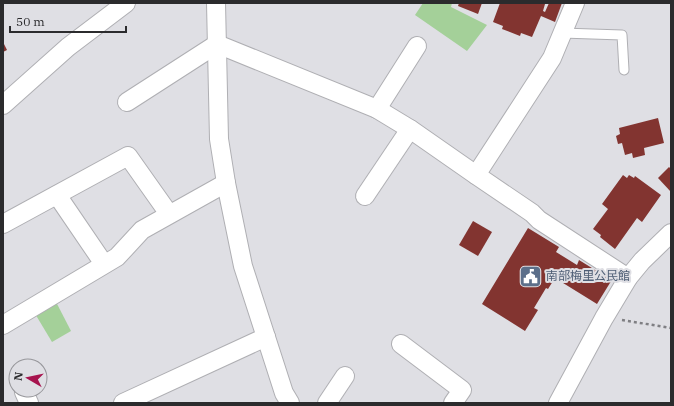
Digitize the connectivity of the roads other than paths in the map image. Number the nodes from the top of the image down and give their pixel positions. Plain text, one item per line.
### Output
1 (126, 3) edge
2 (216, 3) edge
3 (575, 3) edge
4 (562, 33) junction
5 (217, 44) junction
6 (417, 46) dead end
7 (624, 70) dead end
8 (127, 102) dead end
9 (3, 105) edge
10 (377, 109) junction
11 (410, 129) junction
12 (476, 176) junction
13 (226, 183) junction
14 (57, 194) junction
15 (365, 196) dead end
16 (169, 214) junction
17 (3, 224) edge
18 (671, 233) edge
19 (104, 264) junction
20 (628, 278) junction
21 (3, 325) edge
22 (266, 337) junction
23 (401, 344) dead end
24 (345, 376) dead end
25 (123, 403) edge
26 (290, 403) edge
27 (327, 403) edge
28 (452, 403) edge
29 (558, 403) edge

1 - 9 street
2 - 5 street
3 - 4 street
4 - 7 lane
4 - 12 street
5 - 8 street
5 - 10 street
5 - 13 street
6 - 10 street
10 - 11 street
11 - 12 street
11 - 15 street
12 - 20 street
13 - 16 street
13 - 22 street
14 - 16 street
14 - 17 street
14 - 19 street
16 - 19 street
18 - 20 street
19 - 21 street
20 - 29 street
22 - 25 street
22 - 26 street
23 - 28 street
24 - 27 street

